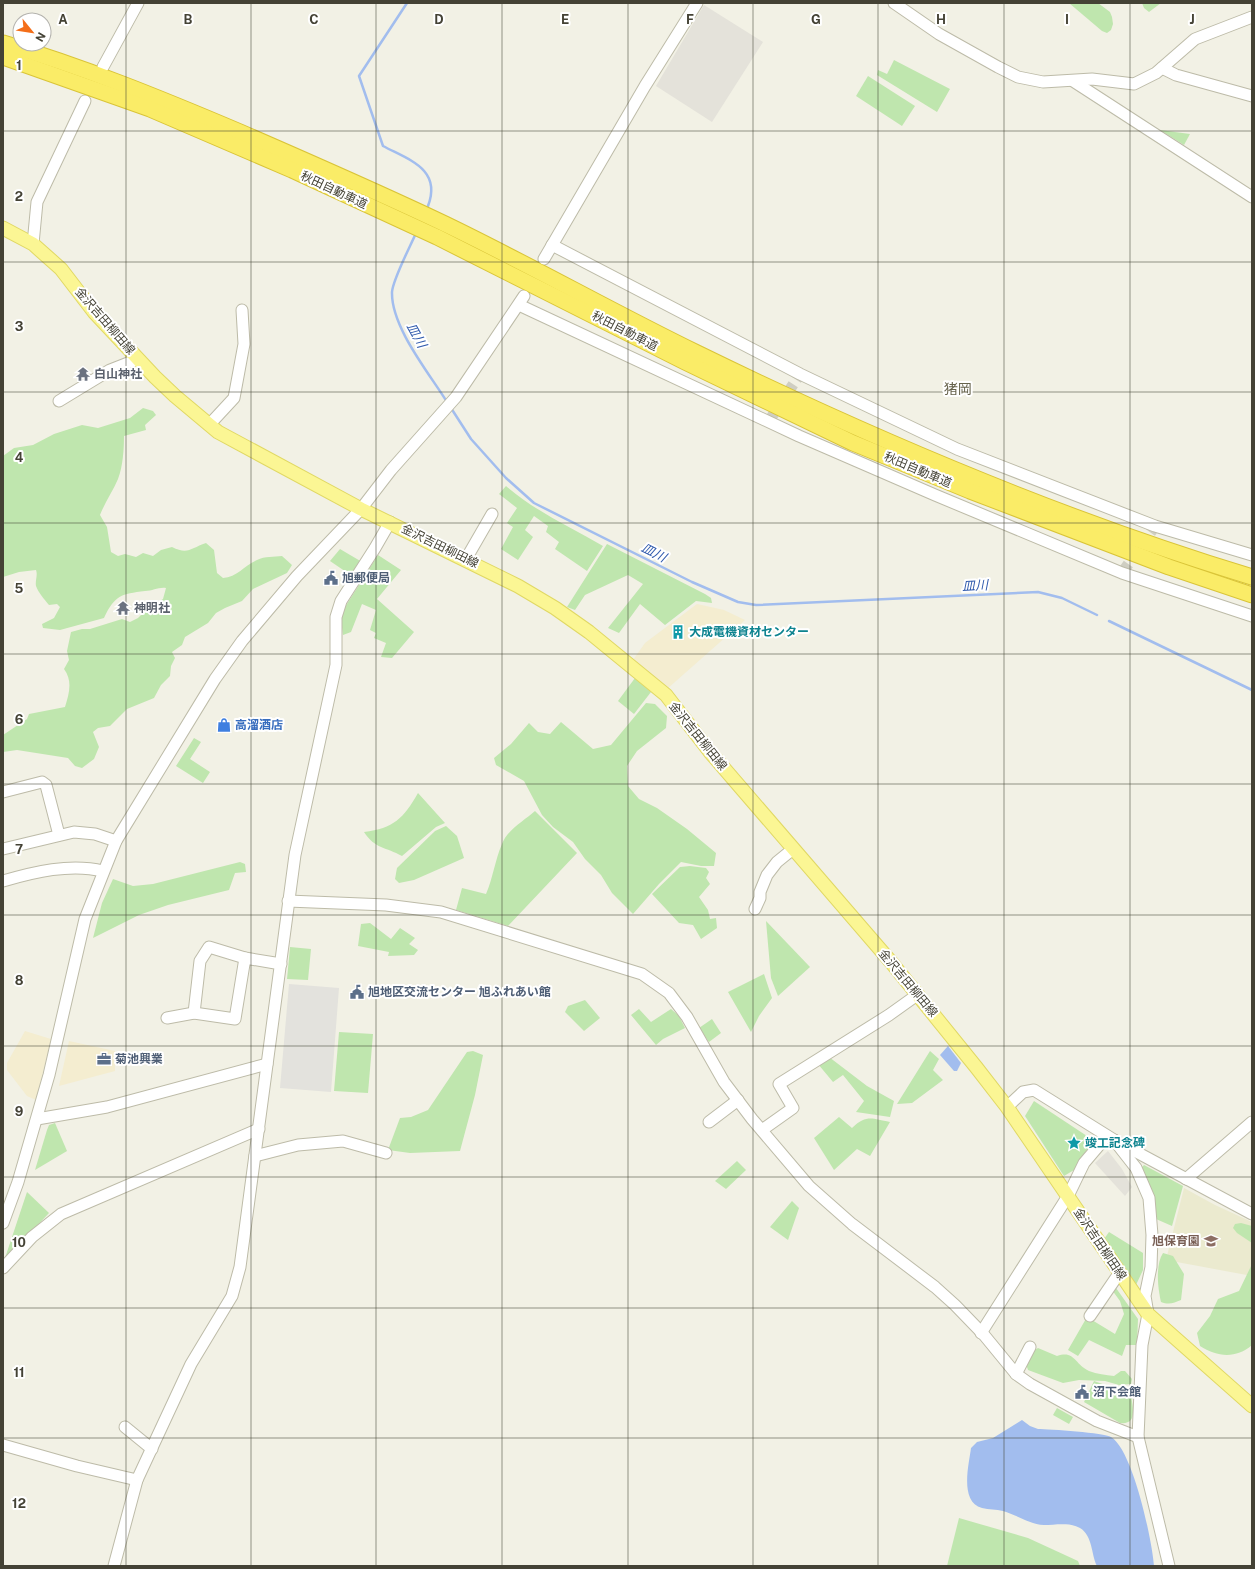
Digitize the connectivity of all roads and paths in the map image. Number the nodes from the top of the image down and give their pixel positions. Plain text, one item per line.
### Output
1 (138, 3) edge
2 (697, 3) edge
3 (894, 3) edge
4 (1252, 17) edge
5 (3, 43) edge
6 (3, 57) edge
7 (103, 67) dead end
8 (1162, 68) junction
9 (1073, 81) junction
10 (1252, 96) edge
11 (85, 101) dead end
12 (1252, 197) edge
13 (3, 228) edge
14 (33, 244) junction
15 (552, 245) junction
16 (544, 259) dead end
17 (242, 310) dead end
18 (138, 359) junction
19 (59, 401) dead end
20 (209, 425) junction
21 (361, 509) junction
22 (492, 514) dead end
23 (390, 522) junction
24 (1252, 555) edge
25 (466, 559) junction
26 (1252, 577) edge
27 (1252, 595) edge
28 (1252, 616) edge
29 (3, 792) edge
30 (59, 835) junction
31 (116, 841) junction
32 (3, 849) edge
33 (793, 849) junction
34 (103, 871) junction
35 (3, 881) edge
36 (288, 901) junction
37 (755, 909) dead end
38 (245, 958) junction
39 (282, 964) junction
40 (918, 995) junction
41 (194, 1014) junction
42 (167, 1018) dead end
43 (267, 1064) junction
44 (738, 1100) junction
45 (1007, 1106) junction
46 (37, 1119) junction
47 (709, 1122) dead end
48 (1252, 1122) edge
49 (259, 1129) junction
50 (762, 1130) junction
51 (1110, 1138) junction
52 (386, 1153) dead end
53 (255, 1156) junction
54 (1186, 1179) junction
55 (1068, 1196) junction
56 (1252, 1214) edge
57 (3, 1223) edge
58 (3, 1268) edge
59 (1120, 1272) junction
60 (1148, 1314) junction
61 (1090, 1316) dead end
62 (981, 1333) junction
63 (1030, 1347) dead end
64 (1016, 1374) junction
65 (1252, 1406) edge
66 (125, 1427) dead end
67 (1138, 1437) junction
68 (3, 1444) edge
69 (152, 1449) junction
70 (137, 1480) junction
71 (114, 1566) edge
72 (1169, 1566) edge

1 - 7 street
2 - 15 street
3 - 9 street
4 - 8 street
5 - 26 highway, 秋田自動車道
6 - 27 highway, 秋田自動車道
8 - 9 street
8 - 10 street
9 - 12 street
11 - 14 street
13 - 14 main road, 金沢吉田柳田線
14 - 18 main road, 金沢吉田柳田線
15 - 16 street
15 - 24 street
17 - 20 street
18 - 19 street
18 - 20 main road, 金沢吉田柳田線
20 - 21 main road, 金沢吉田柳田線
21 - 23 main road, 金沢吉田柳田線
21 - 28 street
21 - 31 street
22 - 25 street
23 - 25 main road, 金沢吉田柳田線
23 - 36 street
25 - 33 main road, 金沢吉田柳田線
29 - 30 street
30 - 31 street
30 - 32 street
31 - 34 street
33 - 37 street
33 - 40 main road, 金沢吉田柳田線
34 - 35 street
34 - 46 street
36 - 39 street
36 - 44 street
38 - 39 street
38 - 41 street
38 - 41 street
39 - 43 street
40 - 45 main road, 金沢吉田柳田線
40 - 50 street
41 - 42 street
43 - 46 street
43 - 49 street
44 - 47 street
44 - 50 street
45 - 51 street
45 - 55 main road, 金沢吉田柳田線
46 - 57 street
48 - 54 street
49 - 53 street
49 - 58 street
50 - 62 street
51 - 54 street
51 - 55 street
51 - 60 street
52 - 53 street
53 - 69 street
54 - 56 street
55 - 59 main road, 金沢吉田柳田線
55 - 62 street
59 - 60 main road, 金沢吉田柳田線
59 - 61 street
60 - 65 main road, 金沢吉田柳田線
60 - 67 street
62 - 64 street
63 - 64 street
64 - 67 street
66 - 69 street
67 - 72 street
68 - 70 street
69 - 70 street
70 - 71 street

